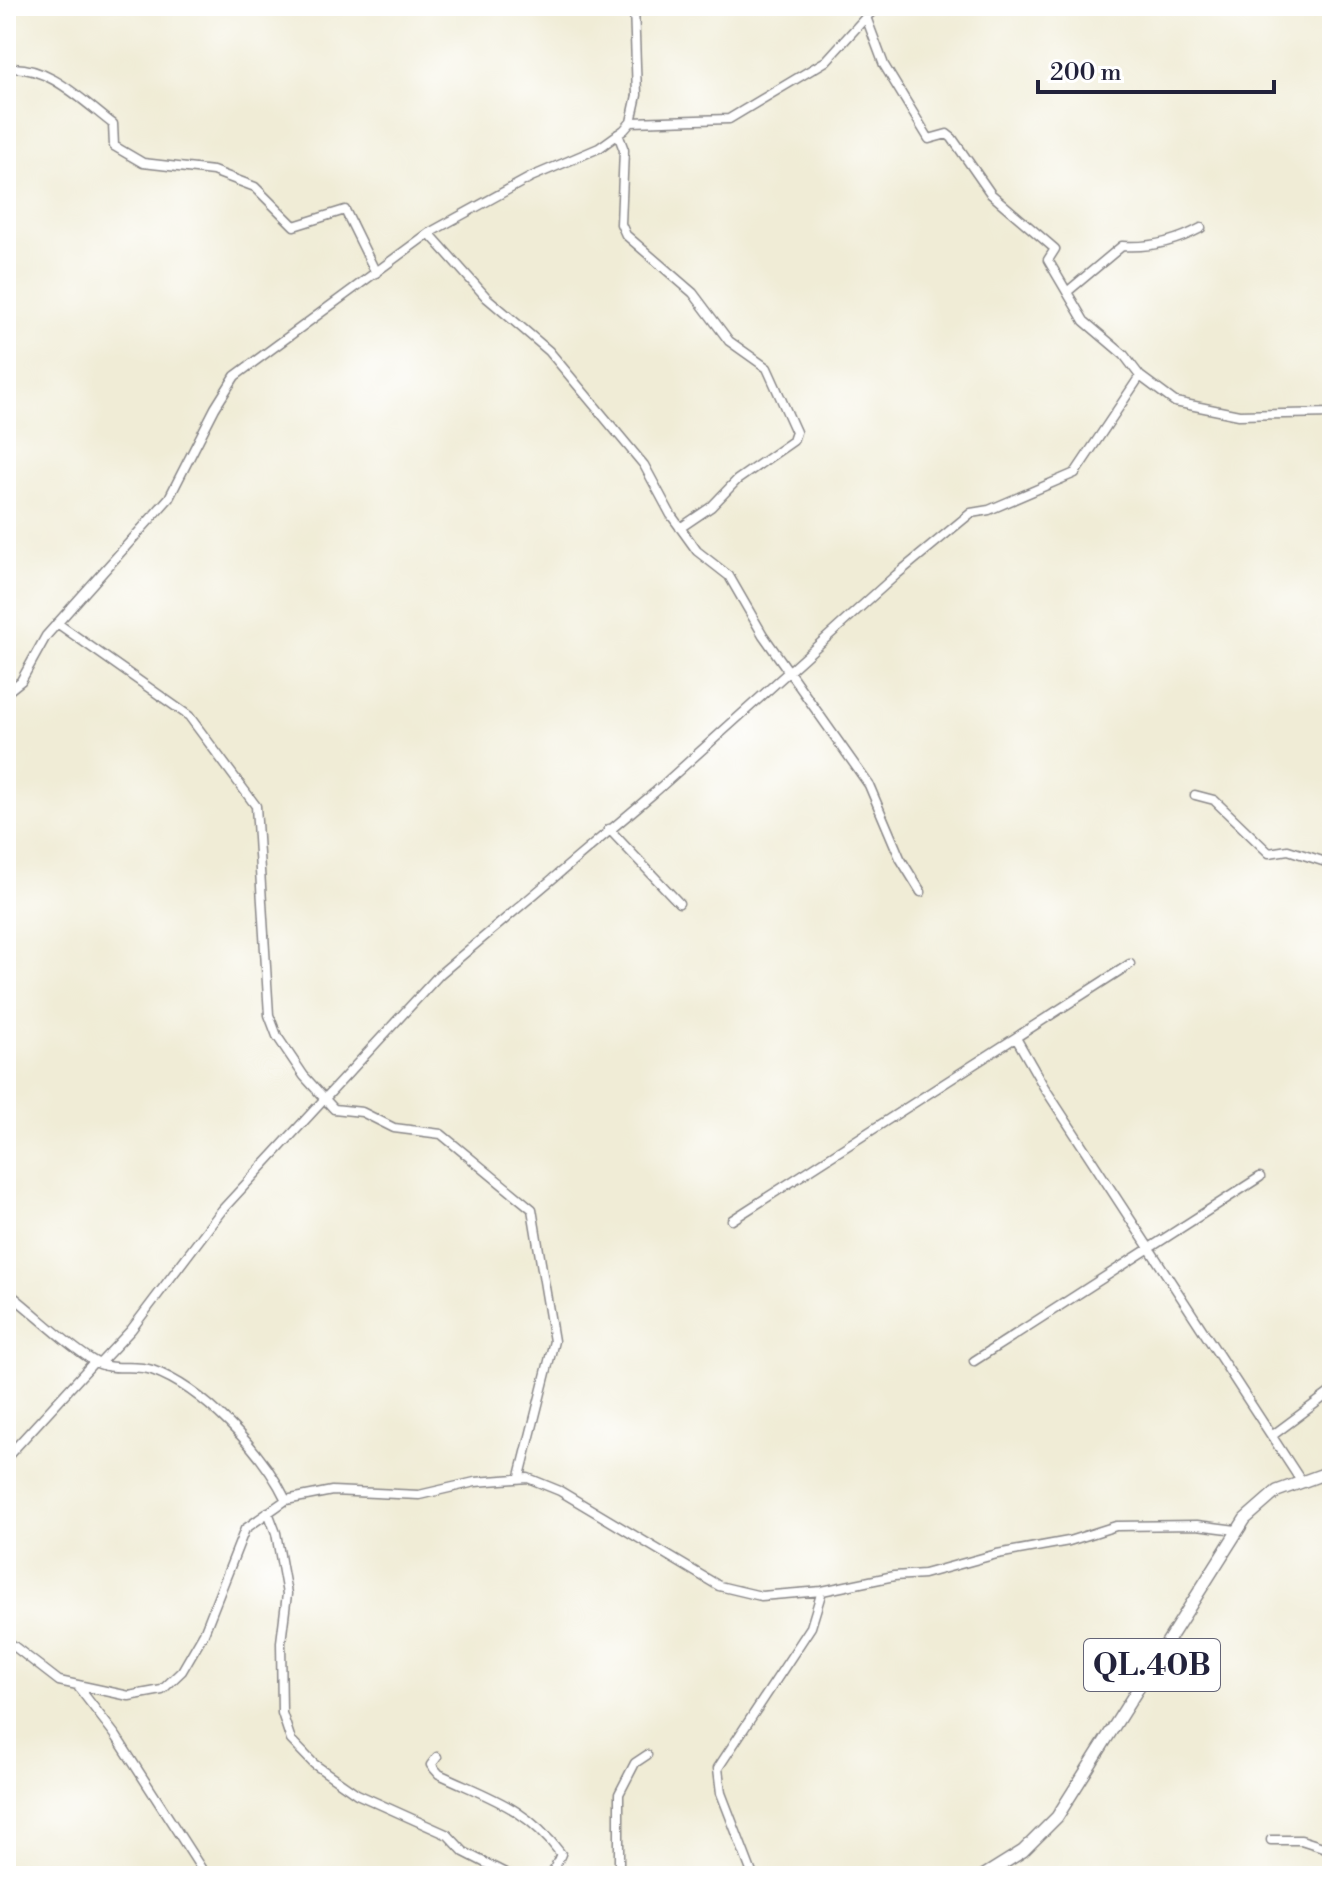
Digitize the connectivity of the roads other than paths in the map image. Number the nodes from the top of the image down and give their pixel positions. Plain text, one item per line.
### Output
1 (634, 6) edge
2 (879, 6) edge
3 (866, 17) junction
4 (6, 69) edge
5 (631, 122) junction
6 (618, 134) junction
7 (1201, 228) dead end
8 (429, 233) junction
9 (376, 273) junction
10 (1067, 292) junction
11 (1140, 376) junction
12 (1332, 413) edge
13 (680, 528) junction
14 (57, 623) junction
15 (790, 671) junction
16 (6, 693) edge
17 (1195, 795) dead end
18 (609, 829) junction
19 (1332, 864) edge
20 (921, 892) dead end
21 (679, 903) dead end
22 (1130, 964) dead end
23 (1016, 1038) junction
24 (322, 1100) junction
25 (1260, 1177) dead end
26 (732, 1220) dead end
27 (1150, 1248) junction
28 (6, 1291) edge
29 (974, 1361) dead end
30 (97, 1363) junction
31 (1332, 1391) edge
32 (1273, 1435) junction
33 (6, 1458) edge
34 (1332, 1471) edge
35 (520, 1476) junction
36 (1301, 1481) junction
37 (286, 1500) junction
38 (268, 1512) junction
39 (1236, 1530) junction
40 (822, 1591) junction
41 (6, 1640) edge
42 (79, 1687) junction
43 (647, 1755) dead end
44 (437, 1757) dead end
45 (1271, 1840) dead end
46 (1332, 1850) edge
47 (206, 1876) edge
48 (511, 1876) edge
49 (551, 1876) edge
50 (615, 1876) edge
51 (753, 1876) edge
52 (984, 1876) edge

1 - 5 street
2 - 3 street
3 - 5 street
3 - 10 street
4 - 9 street
5 - 6 street
6 - 8 street
6 - 13 street
7 - 10 street
8 - 9 street
8 - 13 street
9 - 14 street
10 - 11 street
11 - 12 street
11 - 15 street
13 - 15 street
14 - 16 street
14 - 24 street
15 - 18 street
15 - 20 street
17 - 19 street
18 - 21 street
18 - 24 street
22 - 23 street
23 - 26 street
23 - 27 street
24 - 30 street
24 - 35 street
25 - 27 street
27 - 29 street
27 - 32 street
28 - 30 street
30 - 33 street
30 - 37 street
31 - 32 street
32 - 36 street
34 - 36 highway, QL.40B
35 - 37 street
35 - 40 street
36 - 39 highway, QL.40B
37 - 38 street
38 - 42 street
38 - 48 street
39 - 40 street
39 - 52 highway, QL.40B
40 - 51 street
41 - 42 street
42 - 47 street
43 - 50 street
44 - 49 street
45 - 46 street

